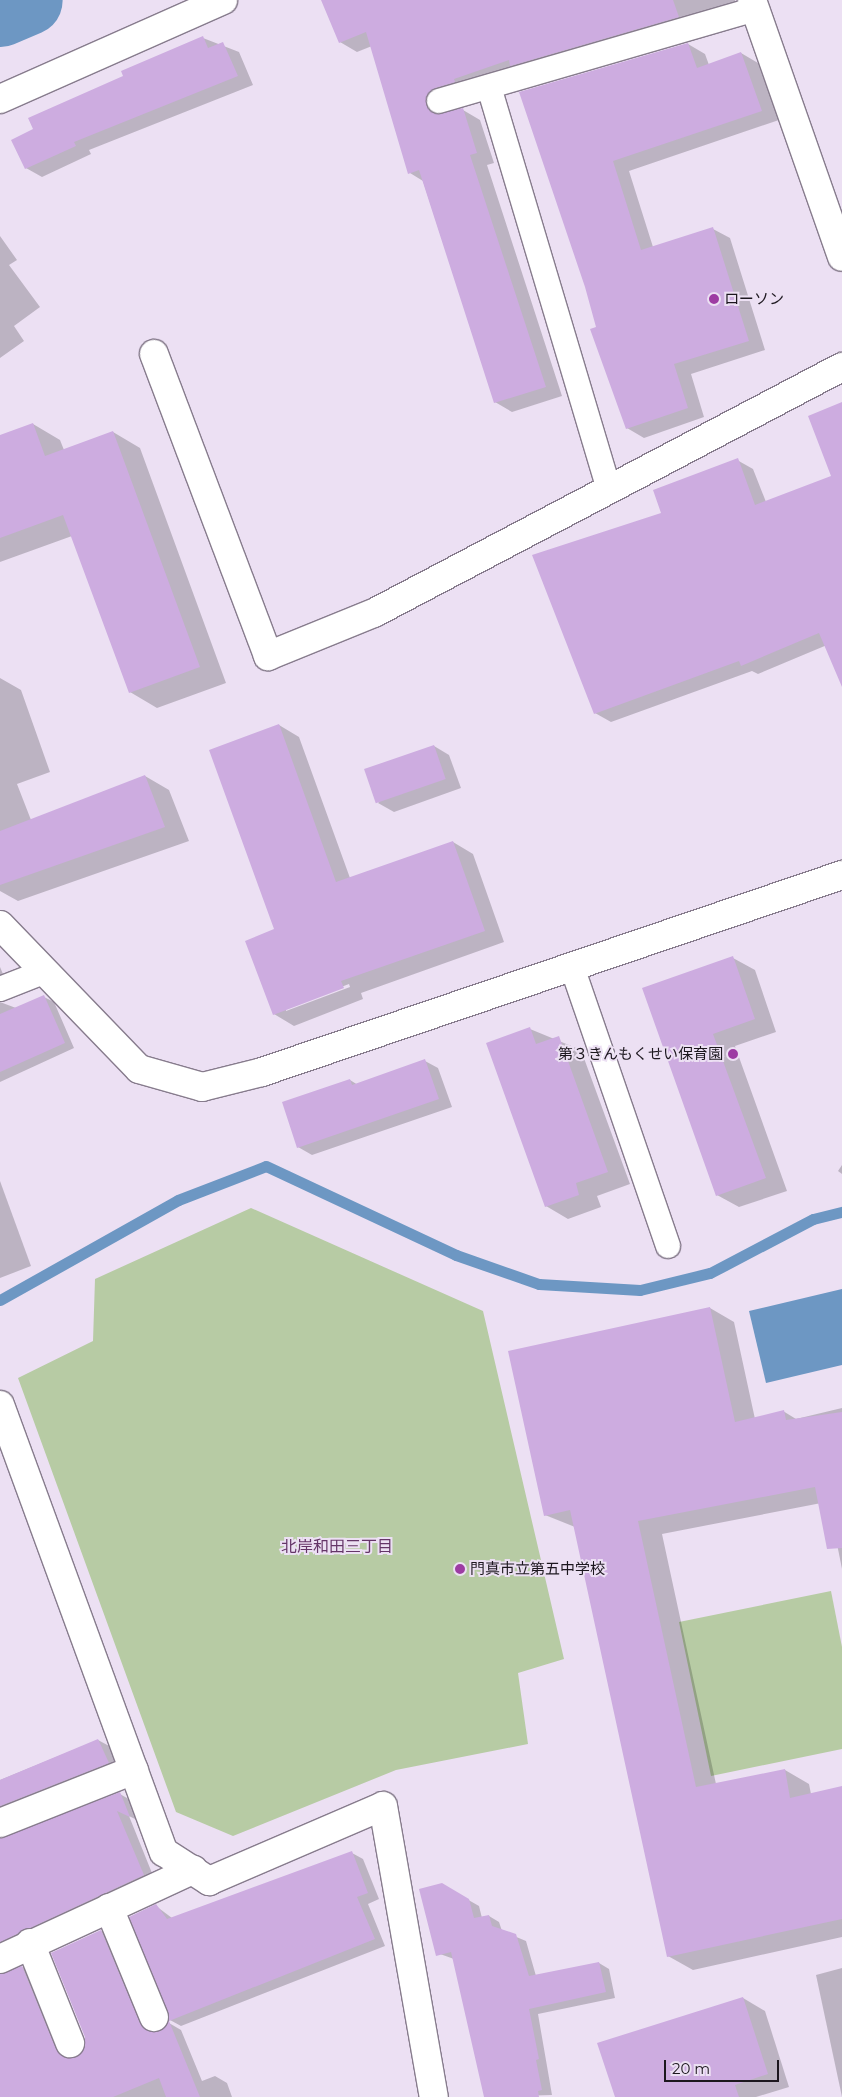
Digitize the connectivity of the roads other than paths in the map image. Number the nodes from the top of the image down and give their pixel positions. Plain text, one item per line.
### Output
1 (223, 0) edge
2 (754, 5) edge
3 (489, 87) junction
4 (0, 99) edge
5 (439, 101) dead end
6 (842, 257) edge
7 (154, 354) dead end
8 (842, 367) edge
9 (609, 489) junction
10 (842, 875) edge
11 (0, 925) edge
12 (572, 967) junction
13 (46, 971) junction
14 (0, 989) edge
15 (668, 1246) dead end
16 (0, 1405) edge
17 (134, 1770) junction
18 (0, 1823) edge
19 (192, 1870) junction
20 (109, 1908) junction
21 (30, 1944) junction
22 (0, 1959) edge
23 (154, 2017) dead end
24 (70, 2043) dead end
25 (434, 2097) edge

1 - 4 street
2 - 3 lane
2 - 6 street
3 - 5 lane
3 - 9 lane
7 - 9 street
8 - 9 street
10 - 12 street
11 - 13 street
12 - 13 street
12 - 15 lane
13 - 14 lane
16 - 17 street
17 - 18 street
17 - 19 street
19 - 20 street
19 - 25 street
20 - 21 street
20 - 23 street
21 - 22 street
21 - 24 street

